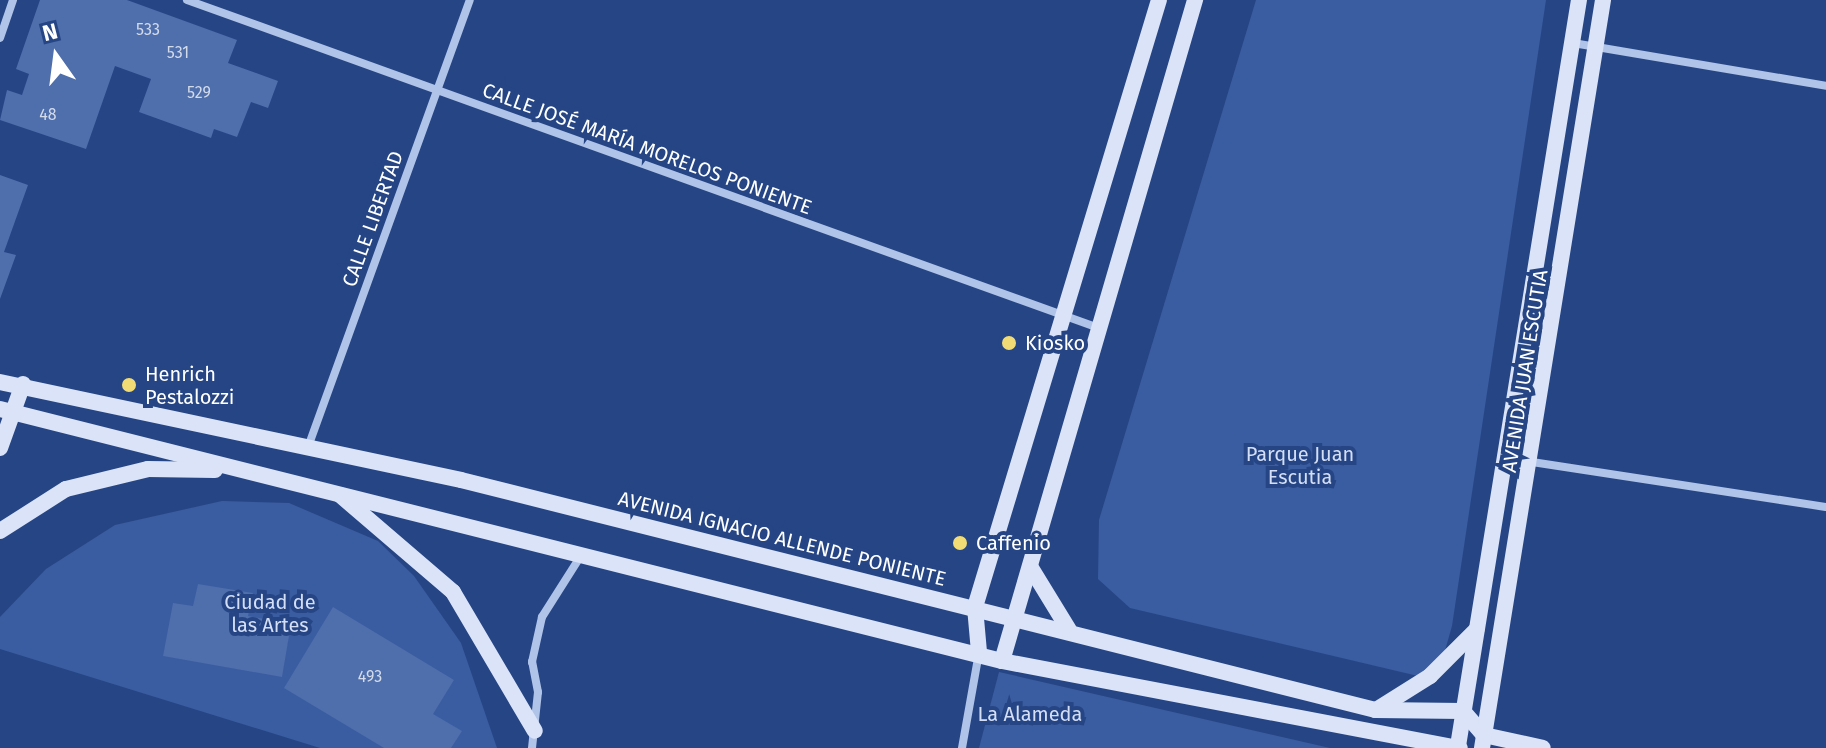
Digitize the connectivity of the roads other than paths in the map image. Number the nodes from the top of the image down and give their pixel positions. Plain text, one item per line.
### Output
1 (13, 0) edge
2 (187, 0) edge
3 (470, 0) edge
4 (1159, 0) edge
5 (1195, 0) edge
6 (1579, 0) edge
7 (1603, 0) edge
8 (0, 38) edge
9 (1573, 43) junction
10 (1596, 47) junction
11 (1826, 86) edge
12 (438, 90) junction
13 (1063, 317) junction
14 (1096, 327) junction
15 (0, 382) edge
16 (23, 384) junction
17 (6, 413) edge
18 (1506, 438) junction
19 (0, 448) edge
20 (307, 449) junction
21 (1532, 462) junction
22 (249, 471) junction
23 (336, 491) junction
24 (1826, 507) edge
25 (0, 531) edge
26 (584, 551) junction
27 (1031, 568) junction
28 (975, 607) junction
29 (1015, 619) junction
30 (1477, 629) junction
31 (1069, 630) junction
32 (979, 652) junction
33 (1002, 661) junction
34 (1375, 710) junction
35 (1463, 711) junction
36 (534, 740) edge
37 (1483, 741) edge
38 (1459, 747) edge
39 (962, 748) edge
40 (1543, 748) edge

1 - 8 street
2 - 12 street, CALLE JOSÉ MARÍA MORELOS PONIENTE
3 - 12 street, CALLE LIBERTAD
4 - 13 main road
5 - 14 main road
6 - 9 main road, AVENIDA JUAN ESCUTIA
7 - 10 main road, AVENIDA JUAN ESCUTIA
9 - 10 street
9 - 18 main road, AVENIDA JUAN ESCUTIA
10 - 11 street
10 - 21 main road, AVENIDA JUAN ESCUTIA
12 - 13 street, CALLE JOSÉ MARÍA MORELOS PONIENTE
12 - 20 street, CALLE LIBERTAD
13 - 14 street, CALLE JOSÉ MARÍA MORELOS PONIENTE
13 - 28 main road
14 - 27 main road
15 - 16 main road, AVENIDA IGNACIO ALLENDE PONIENTE
16 - 17 main road
16 - 20 main road, AVENIDA IGNACIO ALLENDE PONIENTE
17 - 19 main road
17 - 22 main road
18 - 21 street
18 - 30 main road, AVENIDA JUAN ESCUTIA
20 - 28 main road, AVENIDA IGNACIO ALLENDE PONIENTE
21 - 24 street
21 - 37 main road, AVENIDA JUAN ESCUTIA
22 - 23 main road
22 - 25 main road
23 - 26 main road
23 - 36 main road
26 - 32 main road
26 - 36 street
27 - 29 main road
27 - 31 main road
28 - 29 main road, AVENIDA IGNACIO ALLENDE PONIENTE
28 - 32 main road
29 - 31 main road, AVENIDA IGNACIO ALLENDE PONIENTE
29 - 33 main road
30 - 34 main road
30 - 35 main road, AVENIDA JUAN ESCUTIA
31 - 34 main road, AVENIDA IGNACIO ALLENDE PONIENTE
32 - 33 main road
32 - 39 street
33 - 38 main road
34 - 35 main road, AVENIDA IGNACIO ALLENDE PONIENTE
35 - 37 main road
35 - 38 main road, AVENIDA JUAN ESCUTIA
37 - 40 main road

